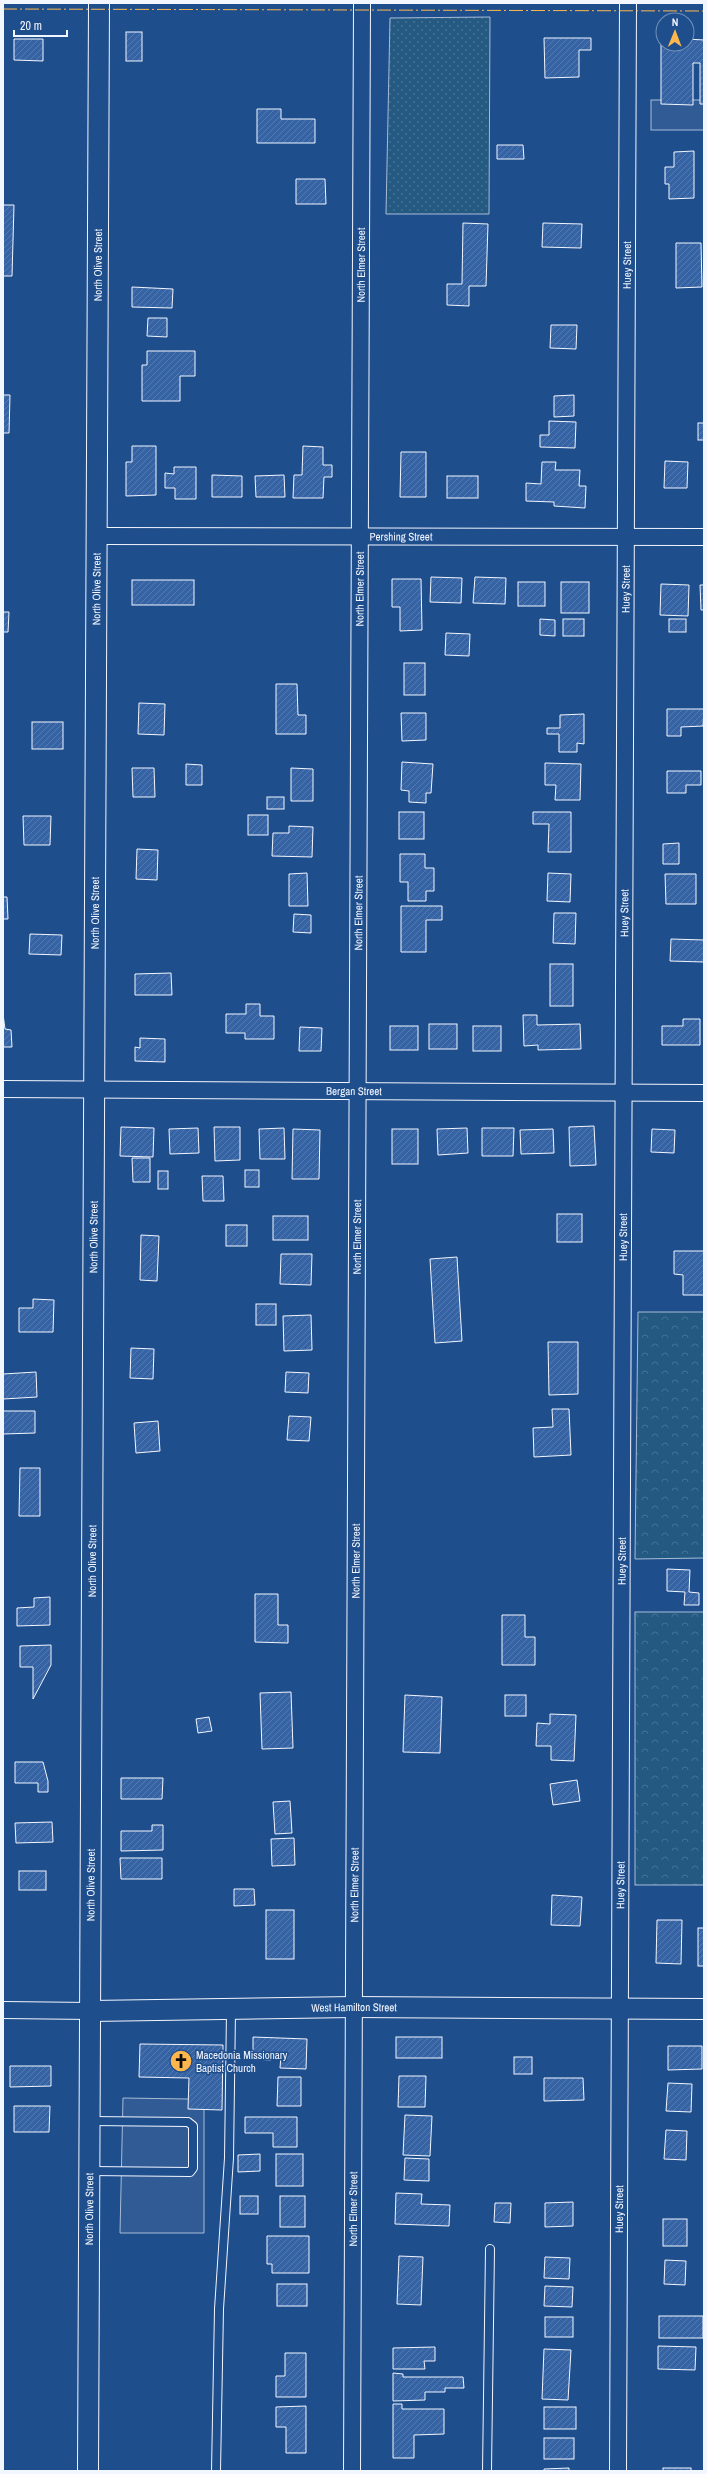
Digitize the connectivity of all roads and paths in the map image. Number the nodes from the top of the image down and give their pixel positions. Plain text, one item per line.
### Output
1 (99, 3) edge
2 (362, 3) edge
3 (628, 3) edge
4 (97, 536) junction
5 (360, 537) junction
6 (627, 537) junction
7 (704, 537) edge
8 (3, 1089) edge
9 (95, 1089) junction
10 (358, 1092) junction
11 (622, 1093) junction
12 (704, 1093) edge
13 (353, 2007) junction
14 (619, 2008) junction
15 (704, 2009) edge
16 (3, 2010) edge
17 (91, 2011) junction
18 (231, 2011) junction
19 (90, 2121) junction
20 (90, 2171) junction
21 (490, 2249) dead end
22 (88, 2471) edge
23 (216, 2471) edge
24 (352, 2471) edge
25 (487, 2471) edge
26 (618, 2471) edge

1 - 4 street, North Olive Street
2 - 5 street, North Elmer Street
3 - 6 street, Huey Street
4 - 5 street, Pershing Street
4 - 9 street, North Olive Street
5 - 6 street, Pershing Street
5 - 10 street, North Elmer Street
6 - 7 street, Pershing Street
6 - 11 street, Huey Street
8 - 9 street, Bergan Street
9 - 10 street, Bergan Street
9 - 17 street, North Olive Street
10 - 11 street, Bergan Street
10 - 13 street, North Elmer Street
11 - 12 street, Bergan Street
11 - 14 street, Huey Street
13 - 14 street, West Hamilton Street
13 - 18 street, West Hamilton Street
13 - 24 street, North Elmer Street
14 - 15 street, West Hamilton Street
14 - 26 street, Huey Street
16 - 17 street, West Hamilton Street
17 - 18 street, West Hamilton Street
17 - 19 street, North Olive Street
18 - 23 lane
19 - 20 street, North Olive Street
19 - 20 lane
20 - 22 street, North Olive Street
21 - 25 lane

